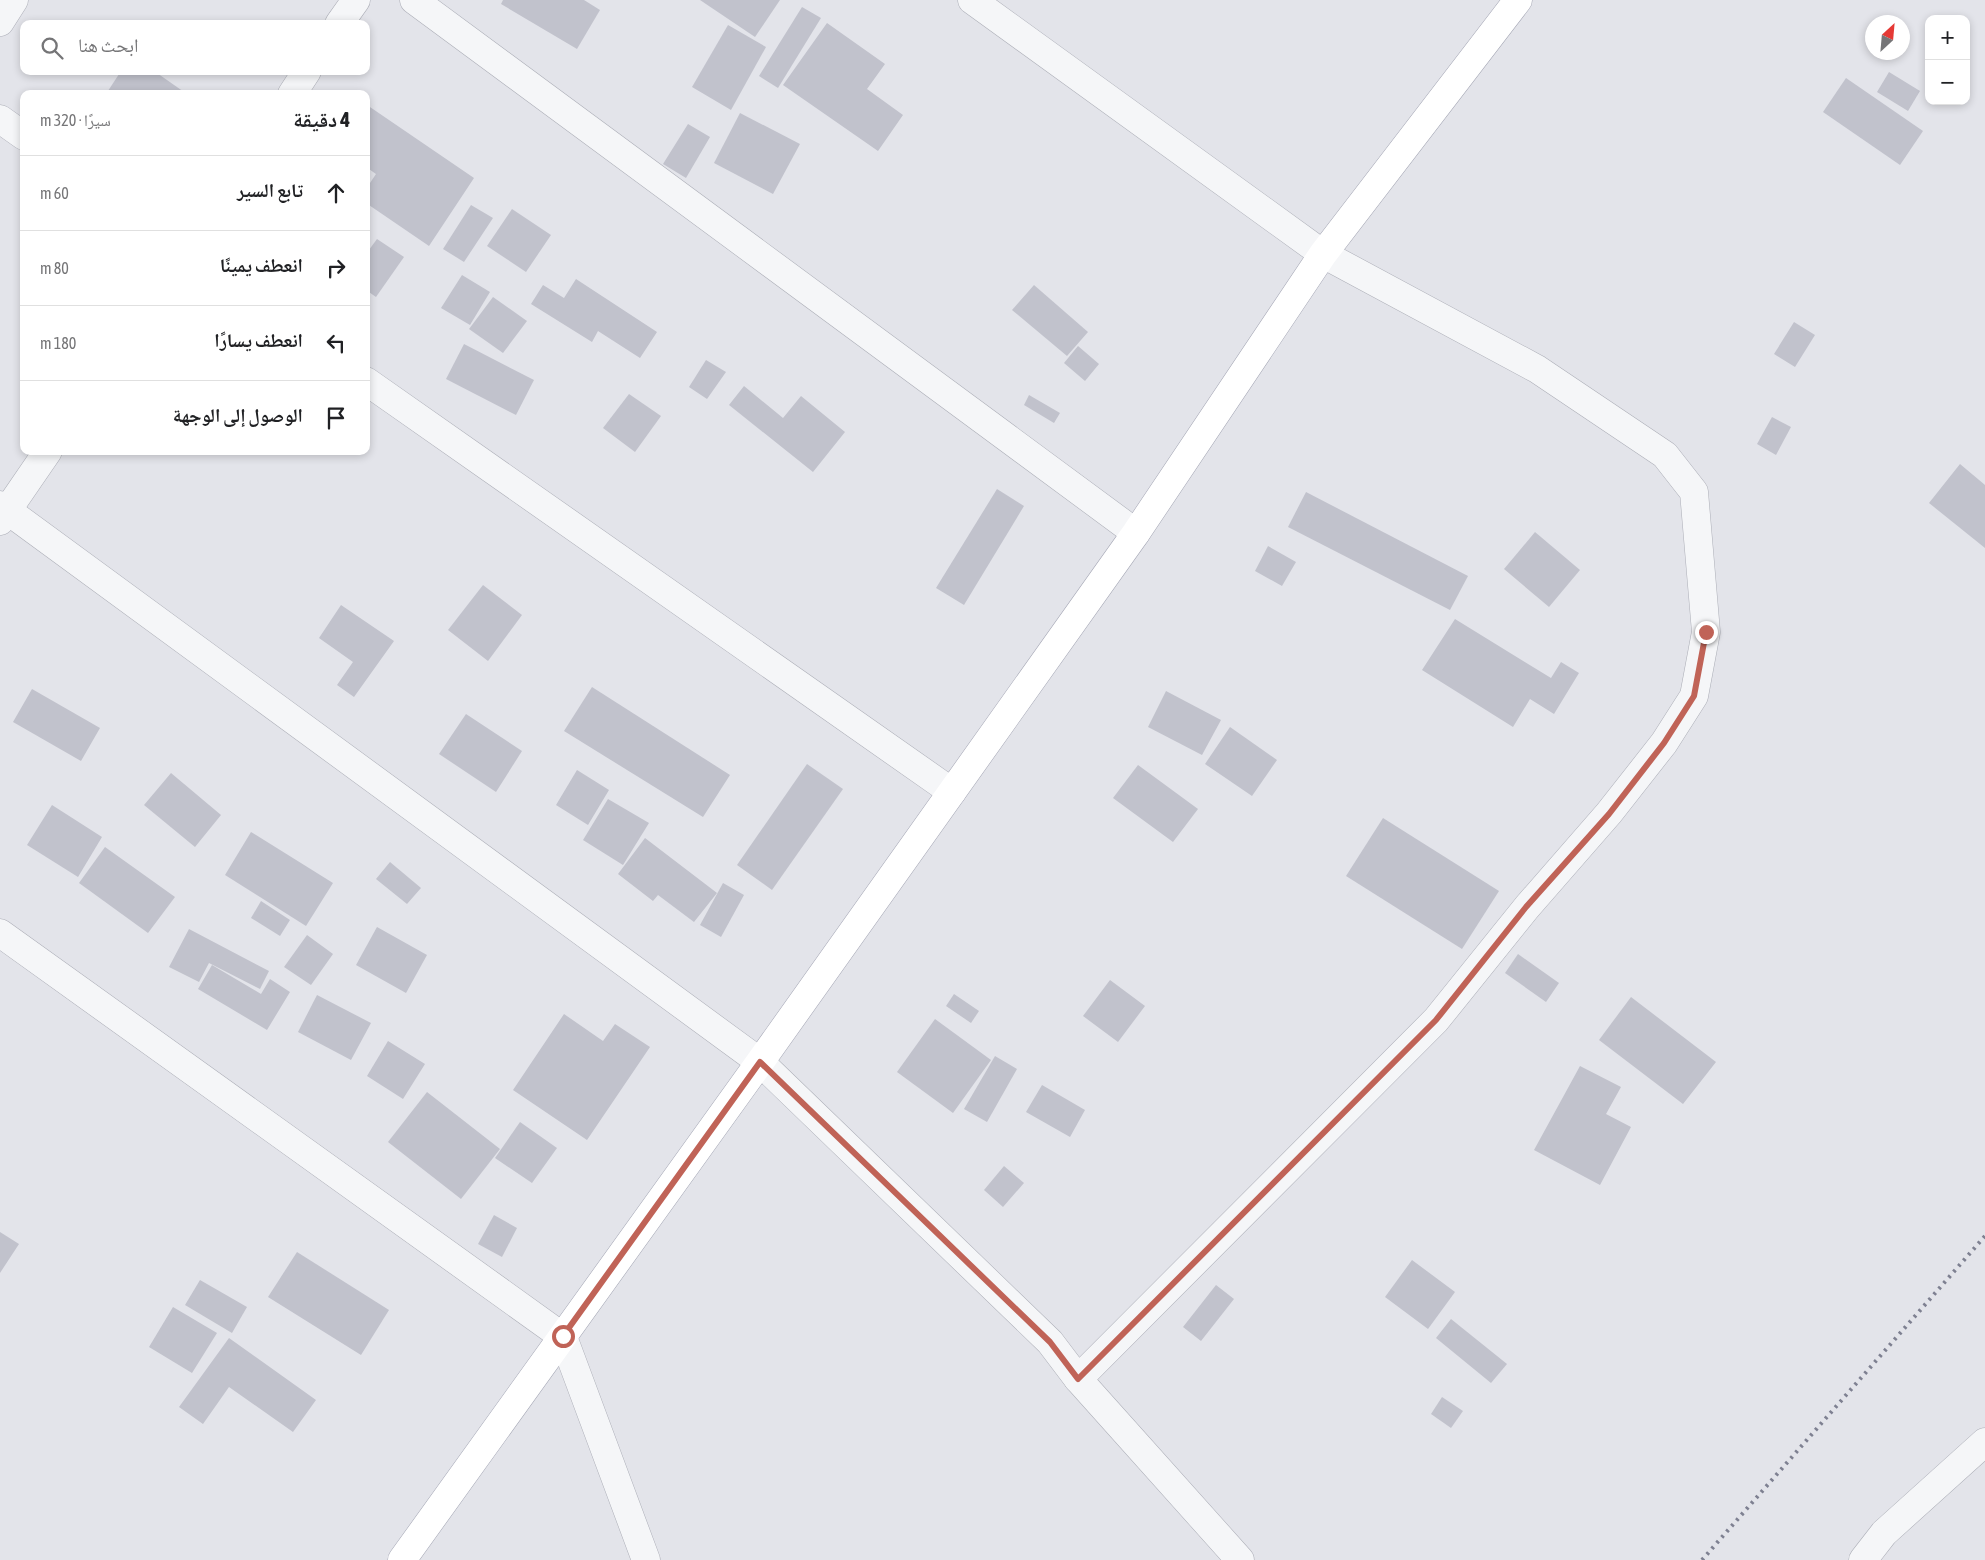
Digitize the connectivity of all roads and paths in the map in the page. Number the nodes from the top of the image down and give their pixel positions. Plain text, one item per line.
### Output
1 (14, 0) edge
2 (356, 0) edge
3 (414, 0) edge
4 (972, 0) edge
5 (1517, 0) edge
6 (342, 20) edge
7 (0, 22) edge
8 (304, 75) edge
9 (295, 90) edge
10 (0, 119) edge
11 (20, 133) edge
12 (1323, 254) junction
13 (370, 384) edge
14 (45, 455) edge
15 (2, 512) edge
16 (1136, 534) junction
17 (952, 792) junction
18 (0, 933) edge
19 (760, 1062) junction
20 (563, 1336) junction
21 (1078, 1379) junction
22 (1985, 1442) edge
23 (402, 1560) edge
24 (646, 1560) edge
25 (1240, 1560) edge
26 (1863, 1560) edge

1 - 7 street
2 - 6 street
3 - 16 street
4 - 12 street
5 - 12 main road
8 - 9 street
10 - 11 street
12 - 16 main road
12 - 21 street
13 - 17 street
14 - 15 street
15 - 19 street
16 - 17 main road
17 - 19 main road
18 - 20 street
19 - 20 main road
19 - 21 street
20 - 23 main road
20 - 24 street
21 - 25 street
22 - 26 street

